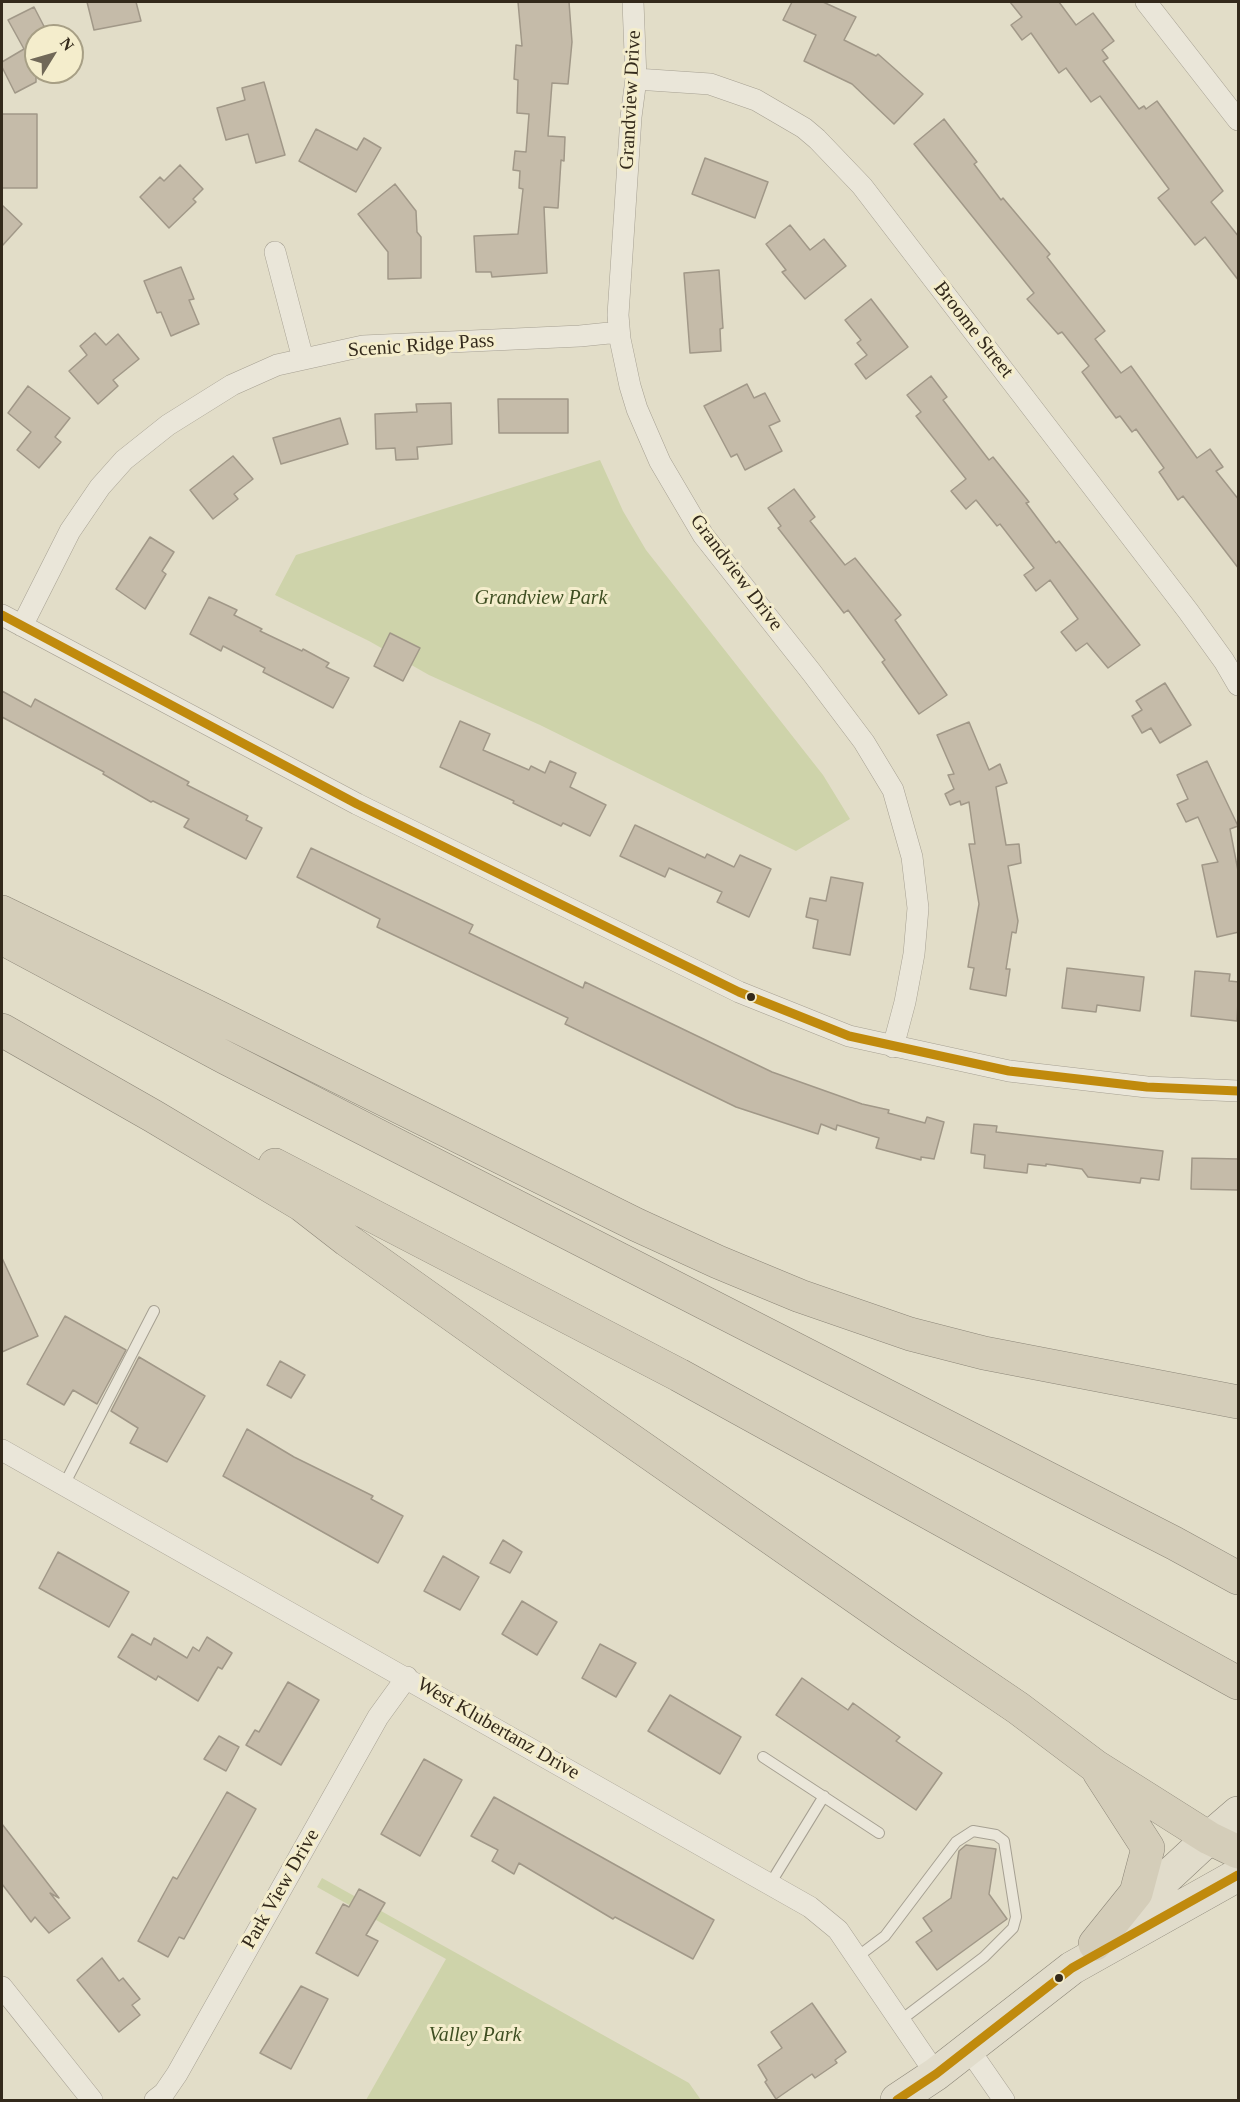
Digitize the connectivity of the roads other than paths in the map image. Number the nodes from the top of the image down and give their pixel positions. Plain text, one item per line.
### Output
1 (633, 2) edge
2 (1146, 2) edge
3 (636, 79) junction
4 (1239, 120) edge
5 (275, 252) dead end
6 (619, 332) junction
7 (303, 359) junction
8 (2, 615) edge
9 (22, 626) junction
10 (1239, 685) edge
11 (2, 912) edge
12 (2, 938) edge
13 (2, 1025) edge
14 (2, 1030) edge
15 (892, 1047) junction
16 (1239, 1091) edge
17 (154, 1311) dead end
18 (1239, 1402) edge
19 (2, 1449) edge
20 (64, 1485) junction
21 (1239, 1578) edge
22 (407, 1677) junction
23 (1239, 1683) edge
24 (763, 1756) dead end
25 (1095, 1766) junction
26 (824, 1796) junction
27 (1239, 1814) edge
28 (879, 1833) dead end
29 (1209, 1838) junction
30 (1239, 1852) edge
31 (1239, 1875) edge
32 (770, 1884) junction
33 (1095, 1944) junction
34 (857, 1957) junction
35 (1072, 1968) junction
36 (2, 1987) edge
37 (901, 2020) junction
38 (968, 2048) junction
39 (936, 2074) junction
40 (92, 2100) edge
41 (155, 2100) edge
42 (897, 2100) edge
43 (1004, 2100) edge

1 - 3 street, Grandview Drive
2 - 4 street
3 - 6 street, Grandview Drive
3 - 10 street, Broome Street
5 - 7 street
6 - 7 street, Scenic Ridge Pass
6 - 15 street, Grandview Drive
7 - 9 street, Scenic Ridge Pass
8 - 9 street
9 - 15 street
11 - 18 highway
12 - 21 highway
13 - 23 highway
14 - 25 highway
15 - 16 street
17 - 20 lane
19 - 20 street, West Klubertanz Drive
20 - 22 street, West Klubertanz Drive
22 - 32 street, West Klubertanz Drive
22 - 41 street, Park View Drive
24 - 26 lane
25 - 29 highway
25 - 33 highway
26 - 28 lane
26 - 32 lane
27 - 29 main road
29 - 30 highway
29 - 33 main road
31 - 35 main road
32 - 34 street, West Klubertanz Drive
33 - 35 main road
34 - 37 street, West Klubertanz Drive
34 - 37 lane
35 - 38 main road
36 - 40 street
37 - 39 street, West Klubertanz Drive
38 - 39 main road
38 - 43 street
39 - 42 main road

